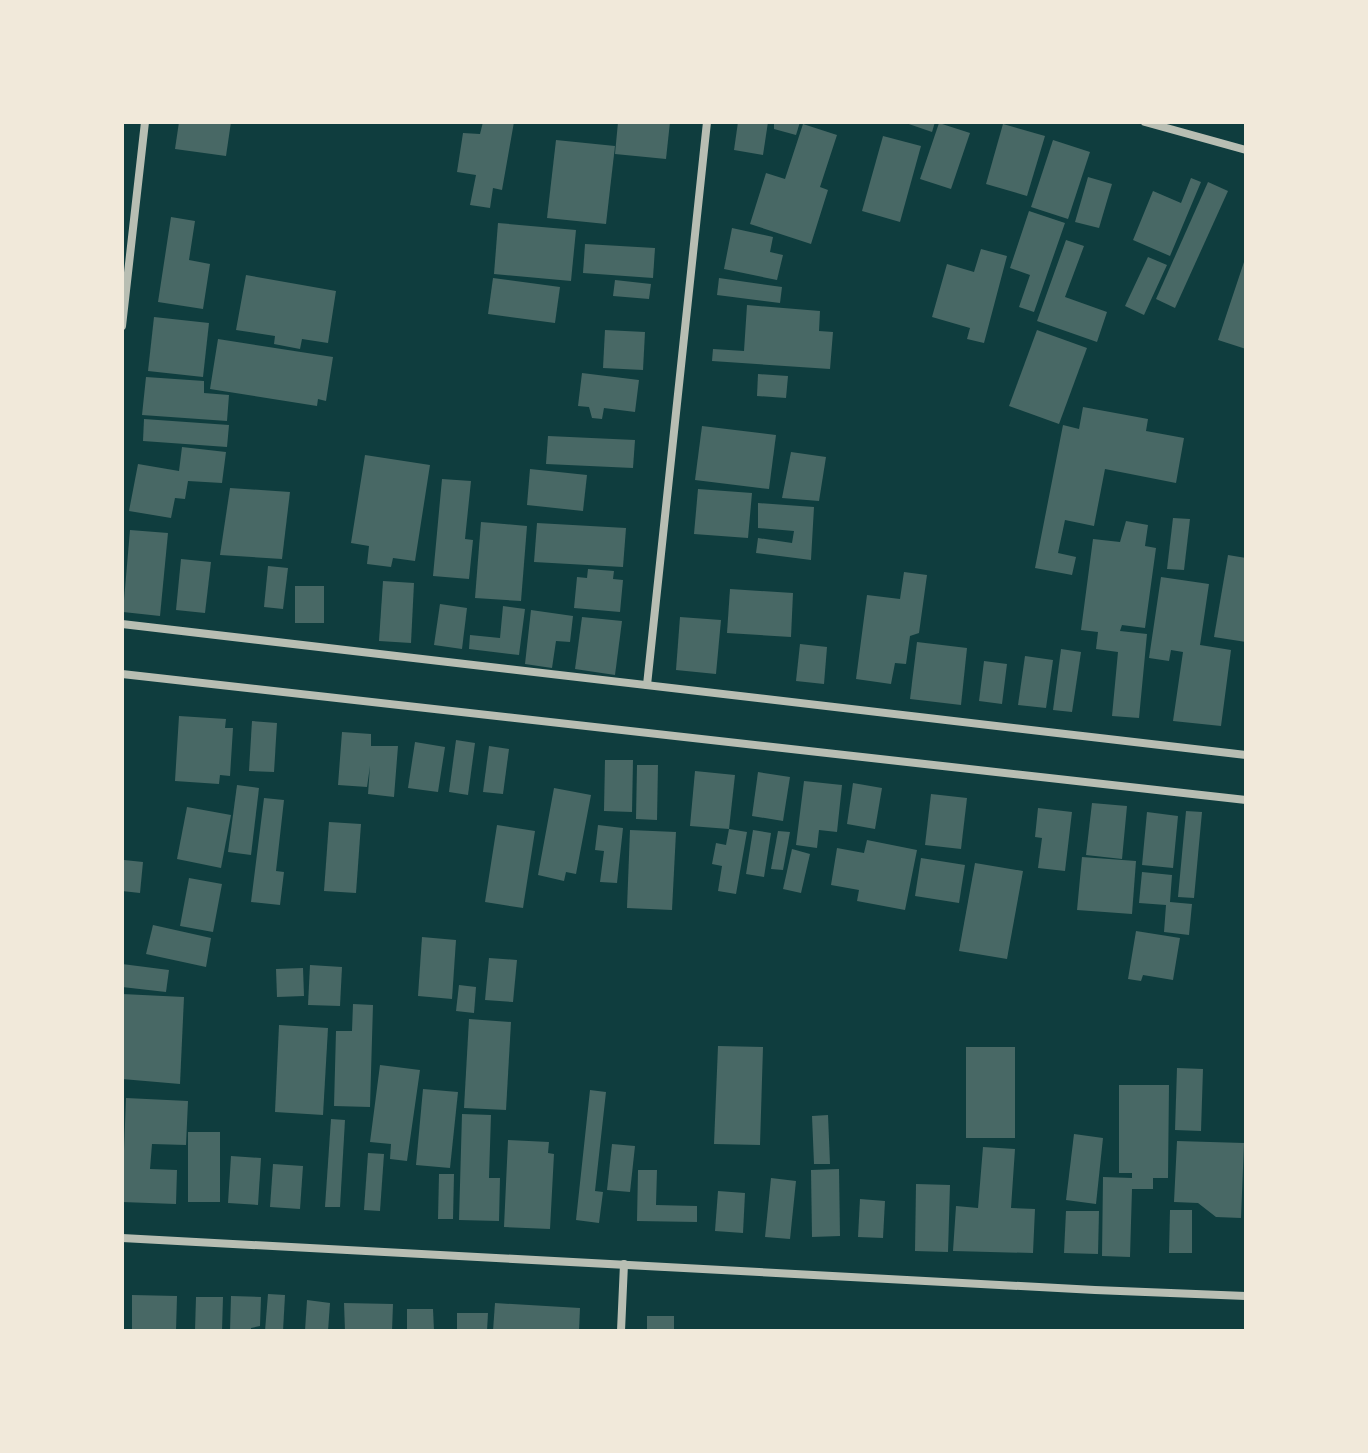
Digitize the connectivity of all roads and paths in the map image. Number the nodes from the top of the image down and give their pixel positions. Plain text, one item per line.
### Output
1 (145, 122) edge
2 (707, 122) edge
3 (1145, 122) edge
4 (1246, 150) edge
5 (122, 326) edge
6 (122, 624) edge
7 (122, 674) edge
8 (647, 685) junction
9 (1246, 755) edge
10 (1246, 800) edge
11 (122, 1238) edge
12 (624, 1264) junction
13 (1246, 1296) edge
14 (621, 1331) edge

1 - 5 street
2 - 8 street
3 - 4 street
6 - 8 street
7 - 10 street
8 - 9 street
11 - 12 street
12 - 13 street
12 - 14 street

